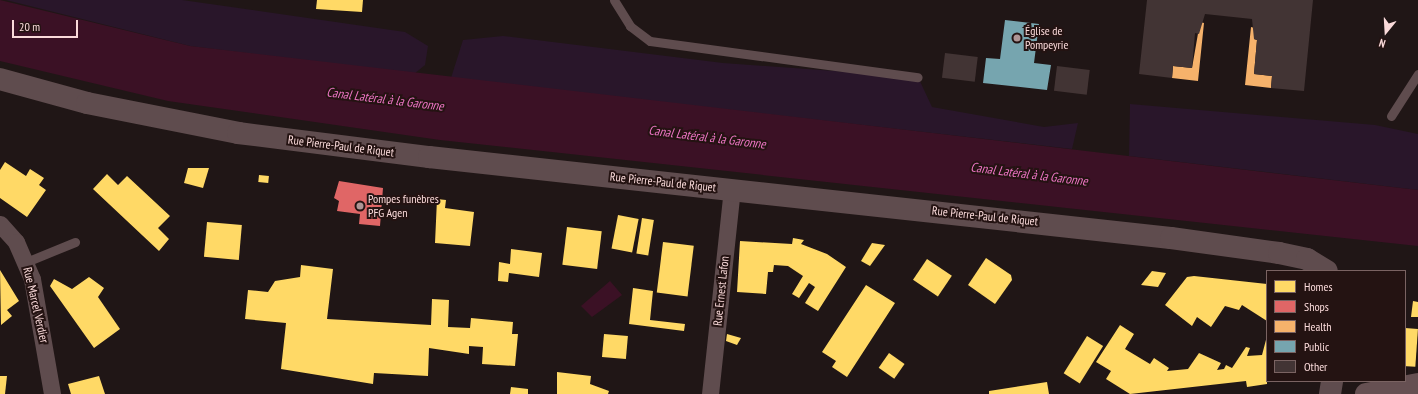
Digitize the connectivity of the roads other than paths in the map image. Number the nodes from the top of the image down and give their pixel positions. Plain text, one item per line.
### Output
1 (614, 0) edge
2 (1418, 74) edge
3 (918, 77) dead end
4 (0, 79) edge
5 (1391, 116) dead end
6 (732, 189) junction
7 (0, 224) edge
8 (75, 242) dead end
9 (26, 262) junction
10 (1325, 270) edge
11 (1332, 382) edge
12 (1418, 384) edge
13 (1418, 393) edge
14 (52, 394) edge
15 (710, 394) edge
16 (1330, 394) edge
17 (1366, 394) edge
18 (1408, 394) edge

1 - 3 lane
2 - 5 lane
4 - 6 street, Rue Pierre-Paul de Riquet
6 - 10 street, Rue Pierre-Paul de Riquet
6 - 15 street, Rue Ernest Lafon
7 - 9 street, Rue Marcel Verdier
8 - 9 lane
9 - 14 street, Rue Marcel Verdier
11 - 16 street
12 - 17 main road
13 - 18 main road

